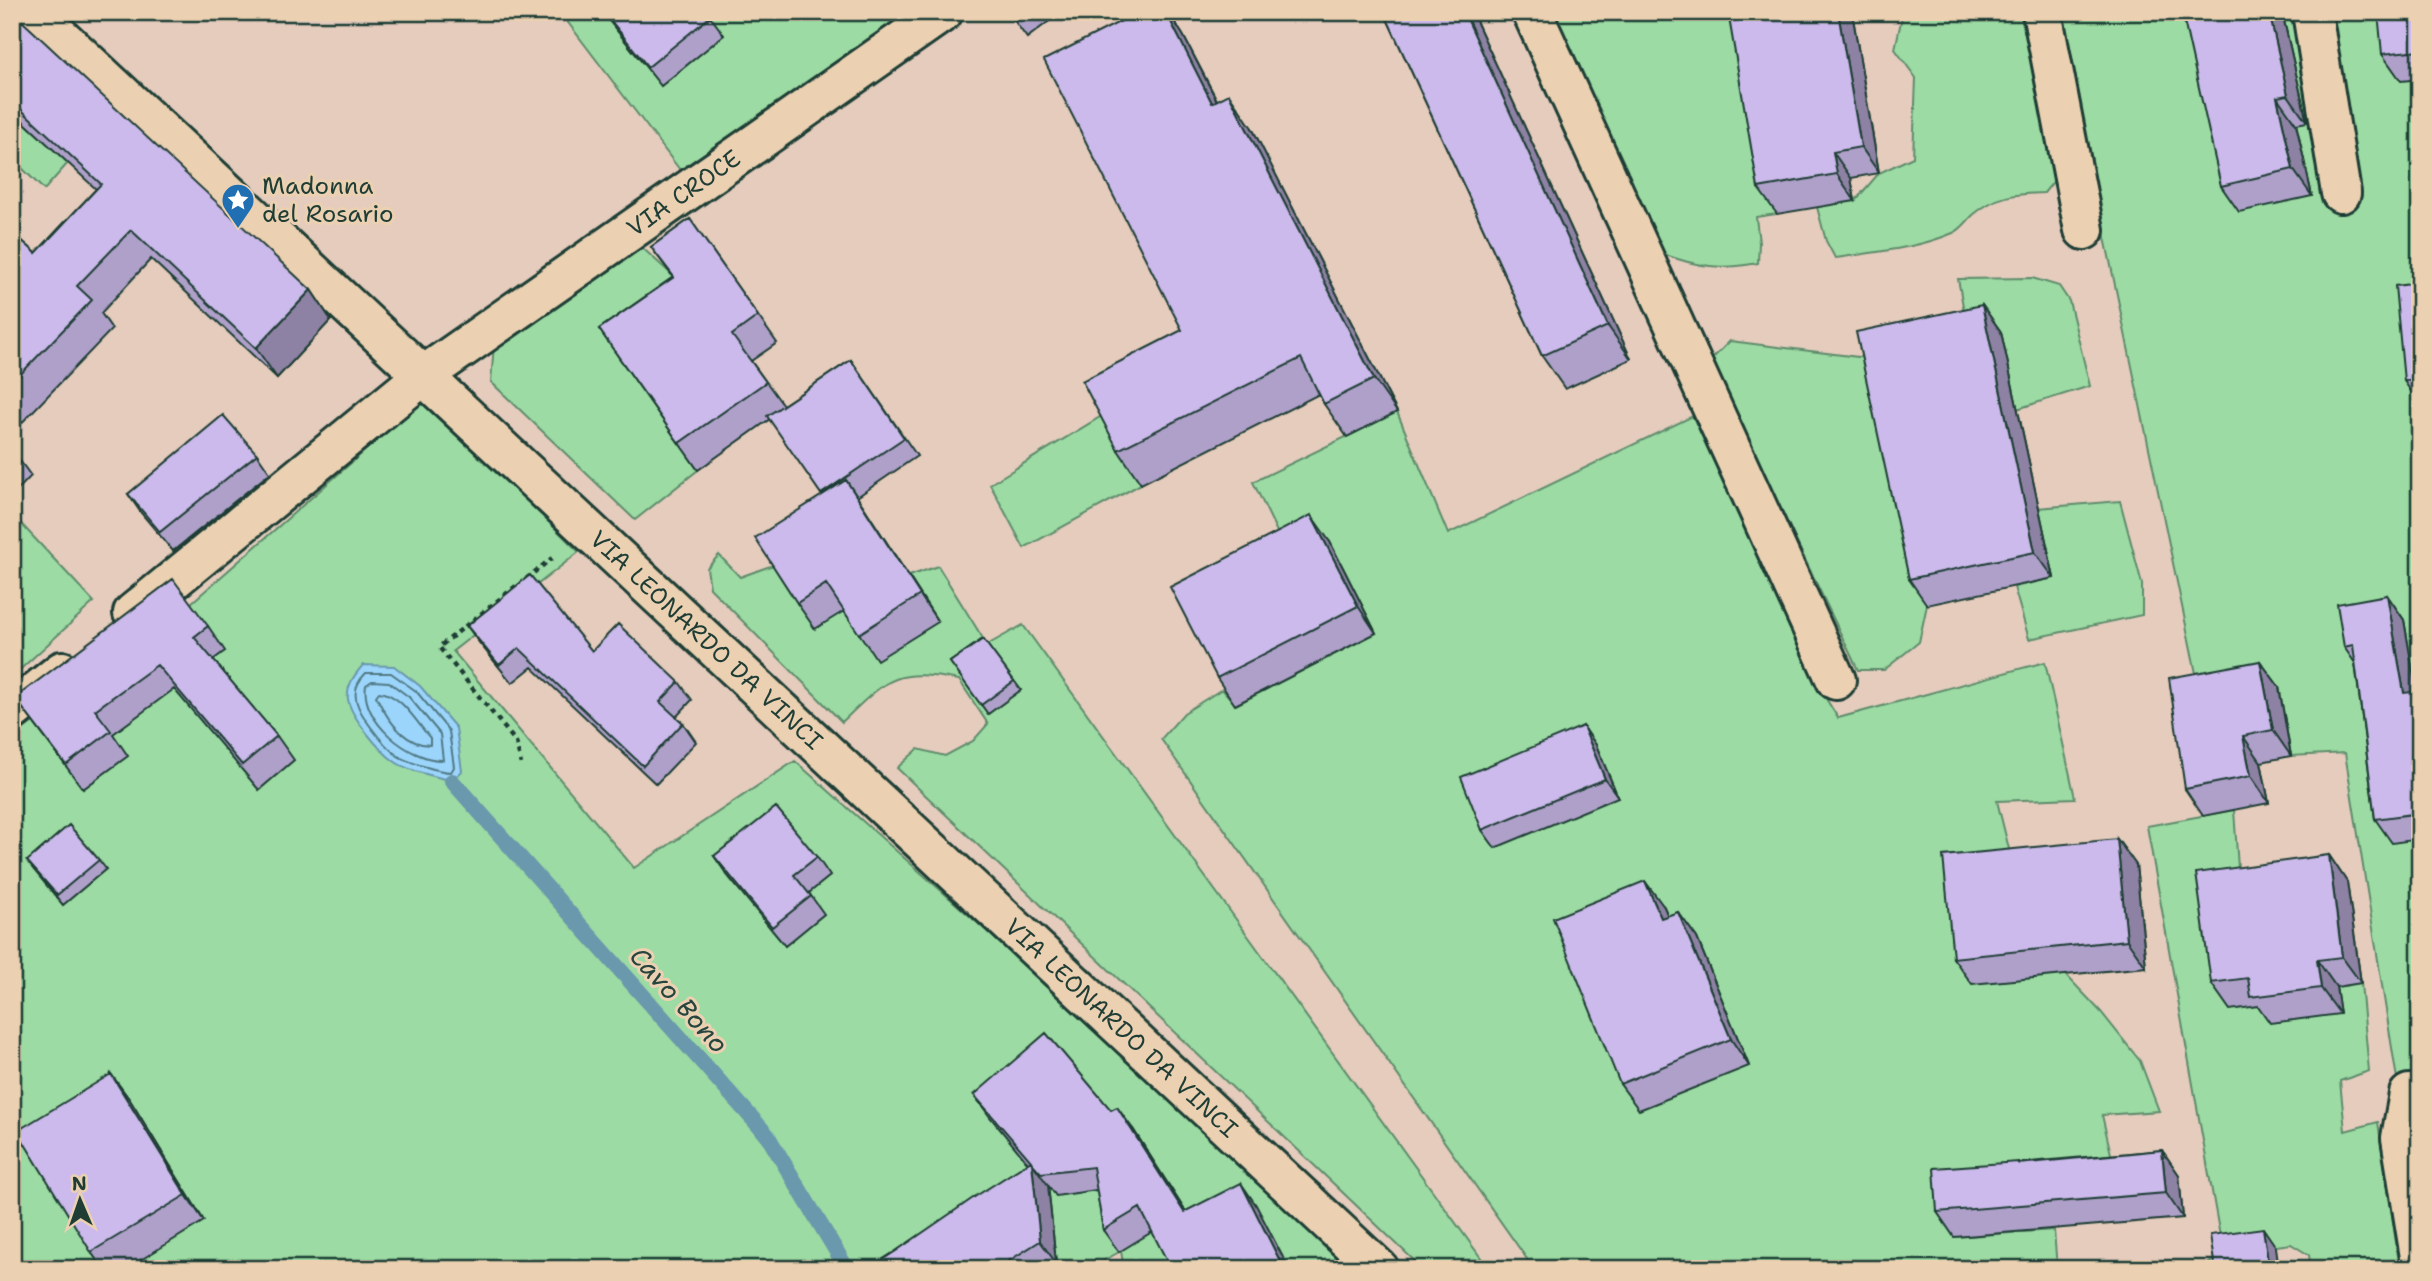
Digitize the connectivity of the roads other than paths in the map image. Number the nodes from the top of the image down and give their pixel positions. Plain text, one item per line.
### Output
1 (34, 12) edge
2 (943, 12) edge
3 (1532, 12) edge
4 (2042, 12) edge
5 (2312, 12) edge
6 (2341, 193) dead end
7 (2084, 230) dead end
8 (424, 375) junction
9 (1836, 680) dead end
10 (12, 711) edge
11 (2409, 1094) dead end
12 (2420, 1257) edge
13 (1379, 1269) edge

1 - 8 street, VIA LEONARDO DA VINCI
2 - 8 street, VIA CROCE
3 - 9 street
4 - 7 street
5 - 6 street
8 - 10 street, VIA CROCE
8 - 13 street, VIA LEONARDO DA VINCI
11 - 12 street

